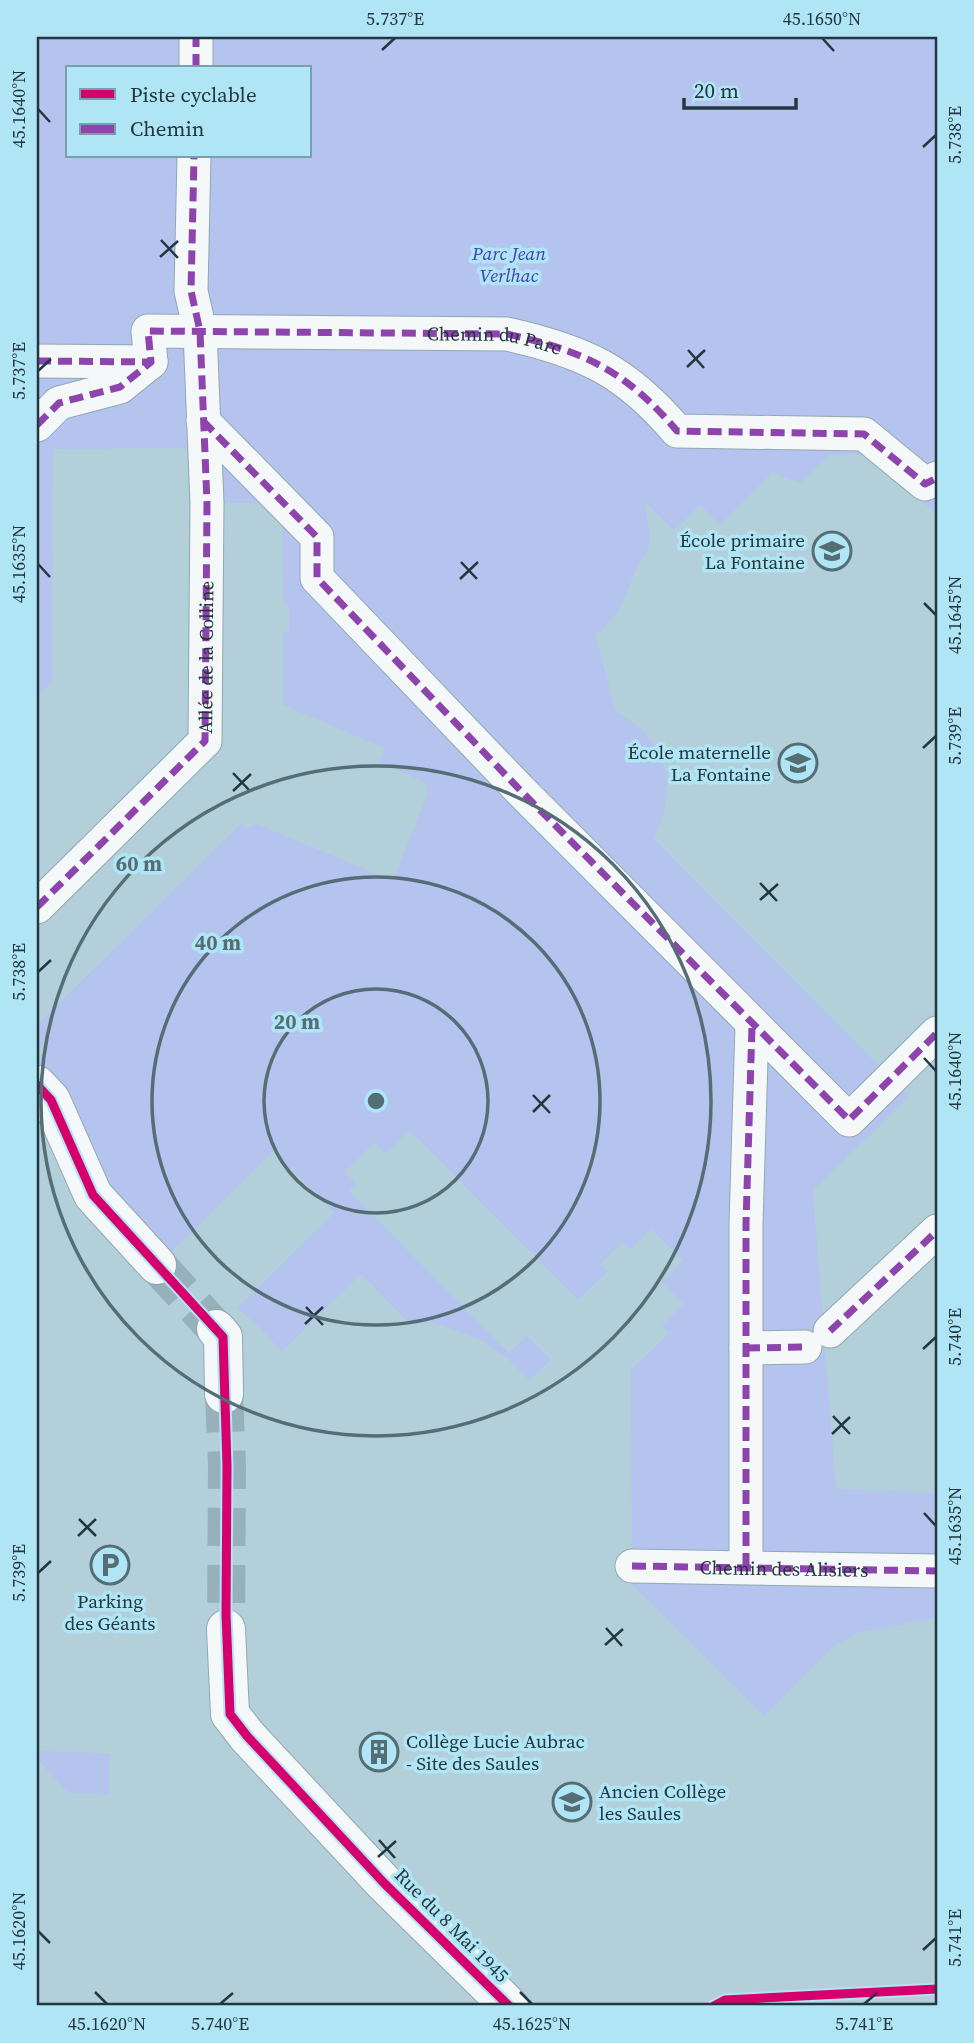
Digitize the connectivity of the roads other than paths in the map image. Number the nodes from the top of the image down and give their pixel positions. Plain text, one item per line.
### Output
1 (196, 37) edge
2 (196, 66) edge
3 (194, 158) edge
4 (200, 331) junction
5 (37, 361) edge
6 (151, 362) junction
7 (203, 421) junction
8 (37, 425) edge
9 (937, 478) edge
10 (37, 907) edge
11 (752, 1026) junction
12 (937, 1033) edge
13 (37, 1085) edge
14 (937, 1231) edge
15 (158, 1265) tunnel mouth
16 (216, 1329) tunnel mouth
17 (746, 1348) junction
18 (224, 1394) tunnel mouth
19 (632, 1566) dead end
20 (746, 1567) junction
21 (937, 1571) edge
22 (226, 1629) tunnel mouth
23 (509, 2006) edge

1 - 2 street
3 - 4 street, Allée de la Colline
4 - 6 street, Chemin du Parc
4 - 7 street, Allée de la Colline
4 - 9 street, Chemin du Parc
5 - 6 street
6 - 8 street
7 - 10 street, Allée de la Colline
7 - 11 street
11 - 12 street
11 - 17 street
13 - 15 street
14 - 17 street
16 - 18 street
17 - 20 street
19 - 20 street, Chemin des Alisiers
20 - 21 street, Chemin des Alisiers
22 - 23 street, Rue du 8 Mai 1945

